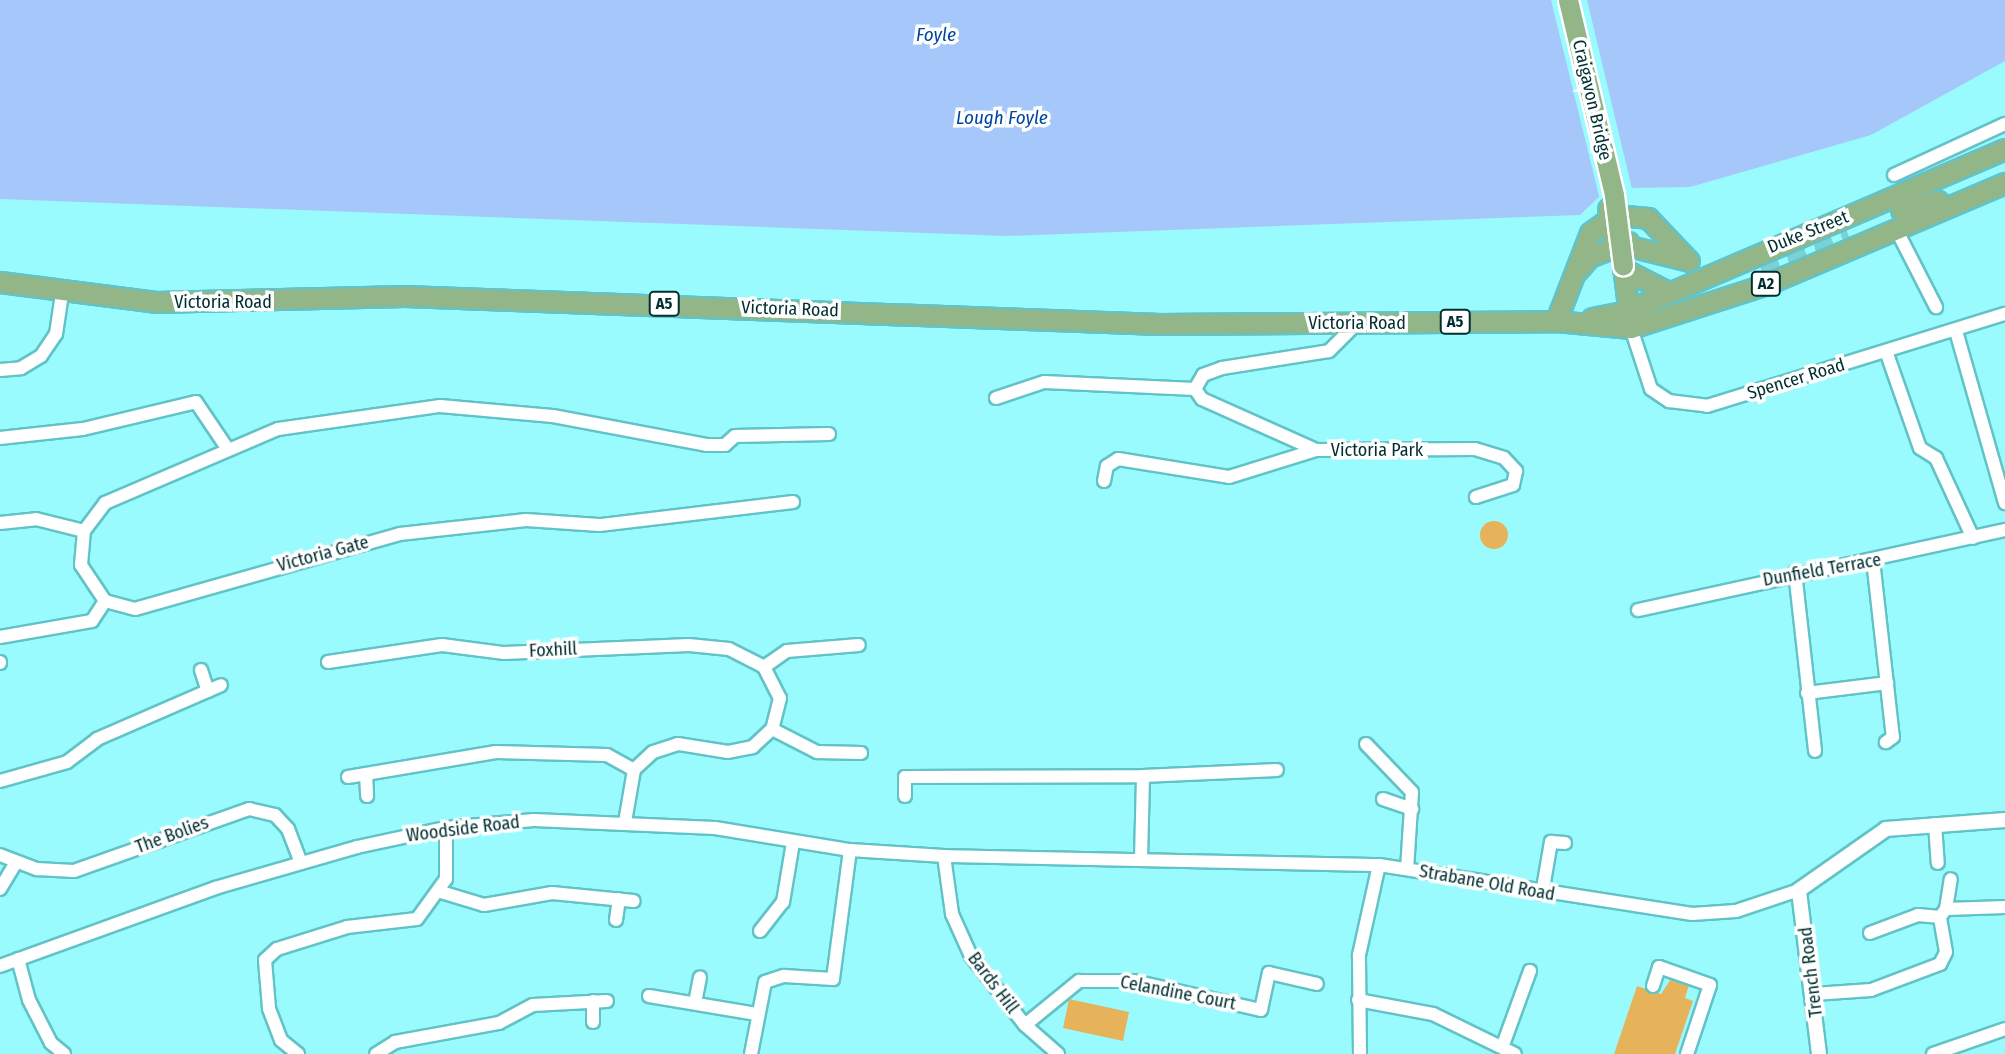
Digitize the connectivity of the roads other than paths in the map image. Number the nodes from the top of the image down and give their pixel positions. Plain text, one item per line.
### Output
1 (1568, 0) edge
2 (2005, 124) edge
3 (1998, 152) edge
4 (1894, 175) dead end
5 (1999, 186) edge
6 (1607, 218) junction
7 (1631, 219) junction
8 (1899, 219) junction
9 (1846, 231) tunnel mouth
10 (1623, 260) junction
11 (1574, 275) junction
12 (0, 282) edge
13 (1664, 290) junction
14 (62, 294) junction
15 (1936, 307) dead end
16 (2005, 314) edge
17 (1629, 319) junction
18 (1556, 321) junction
19 (1357, 323) junction
20 (1956, 331) junction
21 (1886, 351) junction
22 (0, 370) edge
23 (1195, 389) junction
24 (996, 398) dead end
25 (829, 434) dead end
26 (0, 438) edge
27 (227, 448) junction
28 (1317, 450) junction
29 (1104, 481) dead end
30 (1476, 497) dead end
31 (793, 502) dead end
32 (2005, 503) edge
33 (0, 523) edge
34 (2005, 530) edge
35 (84, 531) junction
36 (1973, 538) junction
37 (1873, 560) junction
38 (1795, 572) junction
39 (105, 601) junction
40 (1638, 610) dead end
41 (0, 637) edge
42 (336, 644) dead end
43 (859, 645) dead end
44 (764, 667) junction
45 (201, 670) dead end
46 (1887, 683) junction
47 (221, 685) dead end
48 (208, 691) junction
49 (1807, 693) junction
50 (772, 729) junction
51 (1886, 742) dead end
52 (1366, 744) dead end
53 (1815, 751) dead end
54 (861, 753) dead end
55 (1277, 770) dead end
56 (634, 771) junction
57 (366, 774) junction
58 (1143, 776) junction
59 (348, 777) dead end
60 (0, 781) edge
61 (367, 796) dead end
62 (905, 796) dead end
63 (1383, 799) dead end
64 (1412, 809) junction
65 (2005, 820) edge
66 (625, 822) junction
67 (1935, 824) junction
68 (446, 828) junction
69 (793, 842) junction
70 (1565, 844) dead end
71 (850, 850) junction
72 (0, 855) edge
73 (944, 856) junction
74 (1141, 859) junction
75 (300, 863) junction
76 (1938, 863) dead end
77 (15, 864) junction
78 (1379, 865) junction
79 (1407, 869) junction
80 (1951, 879) dead end
81 (0, 888) edge
82 (1799, 890) junction
83 (441, 892) junction
84 (1542, 894) junction
85 (619, 899) junction
86 (634, 901) dead end
87 (2005, 907) edge
88 (1943, 913) junction
89 (616, 920) dead end
90 (760, 931) dead end
91 (1870, 933) dead end
92 (18, 959) junction
93 (0, 966) edge
94 (1530, 971) dead end
95 (700, 977) dead end
96 (1317, 984) dead end
97 (1653, 986) dead end
98 (1814, 995) junction
99 (649, 996) dead end
100 (1358, 1000) junction
101 (593, 1001) junction
102 (607, 1001) dead end
103 (695, 1003) junction
104 (757, 1014) junction
105 (593, 1021) dead end
106 (1025, 1025) junction
107 (2005, 1029) edge
108 (1503, 1045) junction
109 (64, 1054) edge
110 (298, 1054) edge
111 (376, 1054) edge
112 (751, 1054) edge
113 (1058, 1054) edge
114 (1360, 1054) edge
115 (1515, 1054) edge
116 (1687, 1054) edge
117 (1819, 1054) edge
118 (1933, 1054) edge

1 - 10 highway, Craigavon Bridge, bridge
2 - 4 street
3 - 8 highway, Duke Street / A2
3 - 13 highway, Duke Street / A2
5 - 8 highway, Duke Street / A2
6 - 7 highway
6 - 10 highway, Craigavon Bridge
6 - 11 highway
7 - 10 highway
7 - 10 highway
8 - 9 highway, Duke Street / A2
8 - 15 street
8 - 17 highway, Duke Street / A2
10 - 11 highway
10 - 13 highway
10 - 17 highway, Craigavon Bridge
11 - 18 highway
12 - 14 highway, Victoria Road / A5
13 - 17 highway, Duke Street / A2
14 - 19 highway, Victoria Road / A5
14 - 22 street
16 - 20 street, Spencer Road
17 - 18 highway, Victoria Road / A5
17 - 21 street, Spencer Road
18 - 19 highway, Victoria Road / A5
19 - 23 street
20 - 21 street, Spencer Road
20 - 32 street
21 - 36 street
23 - 24 street
23 - 28 street, Victoria Park
25 - 27 street
26 - 27 street
27 - 35 street
28 - 29 street
28 - 30 street, Victoria Park
31 - 39 street, Victoria Gate
33 - 35 street
34 - 36 street, Dunfield Terrace
35 - 39 street
36 - 37 street, Dunfield Terrace
37 - 38 street, Dunfield Terrace
37 - 46 street
38 - 40 street, Dunfield Terrace
38 - 49 street
39 - 41 street
42 - 44 street, Foxhill
43 - 44 street
44 - 50 street
45 - 48 street
46 - 49 street
46 - 51 street
47 - 48 street
48 - 60 street
49 - 53 street
50 - 54 street
50 - 56 street
52 - 64 street
55 - 58 street
56 - 57 street
56 - 66 street
57 - 59 street
57 - 61 street
58 - 62 street
58 - 74 street
63 - 64 street
64 - 79 street
65 - 67 street, Strabane Old Road
66 - 68 street, Woodside Road
66 - 69 street, Woodside Road
67 - 76 street
67 - 82 street, Strabane Old Road
68 - 75 street, Woodside Road
68 - 83 street
69 - 71 street, Woodside Road
69 - 90 street
70 - 84 street
71 - 73 street, Woodside Road
71 - 104 street
72 - 77 street, The Bolies
73 - 74 street, Strabane Old Road
73 - 106 street, Bards Hill
74 - 78 street, Strabane Old Road
75 - 77 street, The Bolies
75 - 92 street, Woodside Road
77 - 81 street
78 - 79 street, Strabane Old Road
78 - 100 street
79 - 84 street, Strabane Old Road
80 - 88 street
82 - 84 street, Strabane Old Road
82 - 98 street, Trench Road
83 - 85 street
83 - 110 street
85 - 86 street
85 - 89 street
87 - 88 street
88 - 91 street
88 - 98 street
92 - 93 street, Woodside Road
92 - 109 street
94 - 108 street
95 - 103 street
96 - 106 street, Celandine Court
97 - 116 street
98 - 117 street, Trench Road
99 - 103 street
100 - 108 street
100 - 114 street
101 - 102 street
101 - 105 street
101 - 111 street
103 - 104 street
104 - 112 street
106 - 113 street, Bards Hill
107 - 118 street
108 - 115 street

